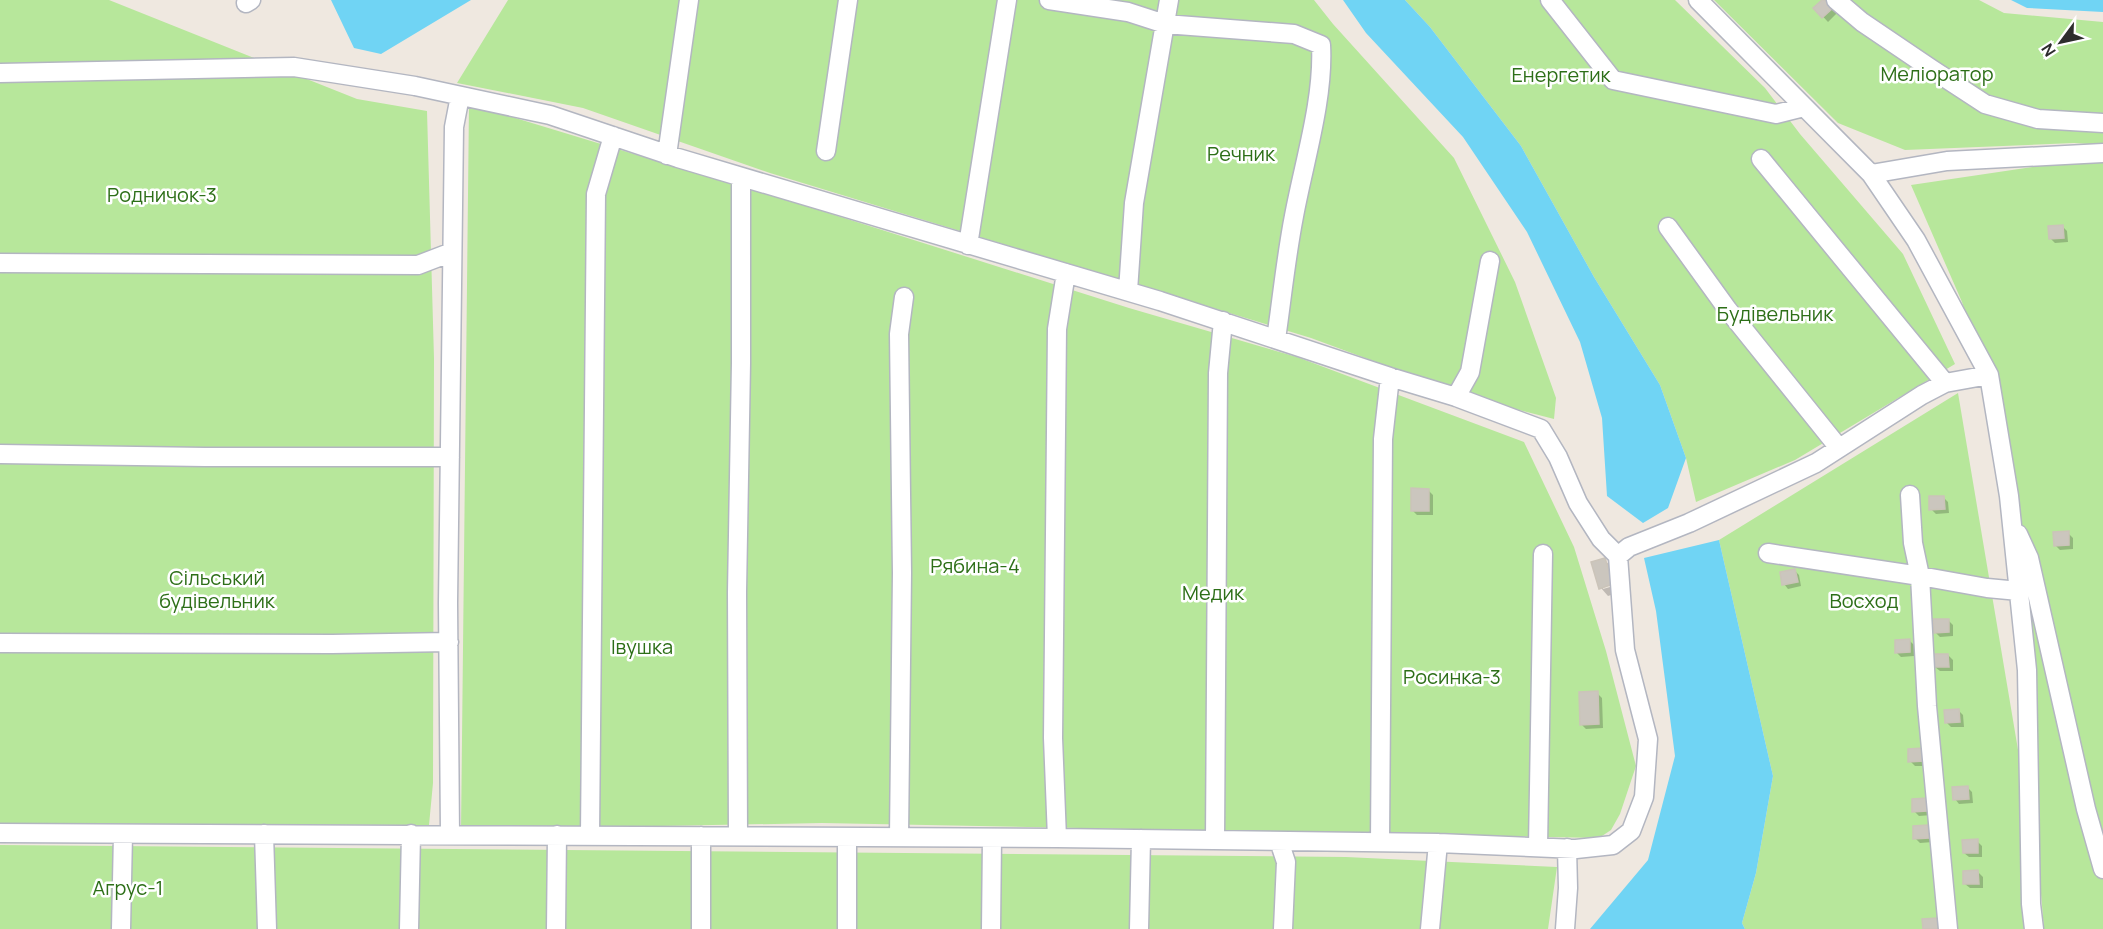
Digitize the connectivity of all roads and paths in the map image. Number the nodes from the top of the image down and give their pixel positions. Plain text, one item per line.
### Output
1 (689, 0) edge
2 (848, 0) edge
3 (1007, 0) edge
4 (1049, 0) edge
5 (1169, 0) edge
6 (1550, 0) edge
7 (1698, 0) edge
8 (1836, 0) edge
9 (1165, 24) junction
10 (0, 73) edge
11 (460, 96) junction
12 (1803, 107) junction
13 (2103, 123) edge
14 (613, 136) junction
15 (826, 151) dead end
16 (2103, 153) edge
17 (667, 154) junction
18 (1761, 159) dead end
19 (1871, 174) junction
20 (741, 177) junction
21 (1668, 227) dead end
22 (968, 245) junction
23 (452, 252) junction
24 (1490, 261) dead end
25 (0, 263) edge
26 (1066, 273) junction
27 (1128, 291) junction
28 (904, 297) dead end
29 (1223, 321) junction
30 (1276, 339) junction
31 (1989, 375) junction
32 (1390, 377) junction
33 (1945, 383) junction
34 (1456, 397) junction
35 (1839, 448) junction
36 (0, 454) edge
37 (450, 457) junction
38 (1910, 495) dead end
39 (2009, 496) junction
40 (1768, 553) dead end
41 (1543, 554) dead end
42 (1618, 556) junction
43 (1920, 576) junction
44 (2019, 591) junction
45 (449, 642) junction
46 (0, 643) edge
47 (0, 833) edge
48 (123, 834) junction
49 (264, 834) junction
50 (411, 834) junction
51 (450, 834) junction
52 (557, 835) junction
53 (590, 835) junction
54 (701, 836) junction
55 (738, 836) junction
56 (847, 837) junction
57 (899, 837) junction
58 (992, 838) junction
59 (1057, 838) junction
60 (1140, 839) junction
61 (1215, 840) junction
62 (1279, 841) junction
63 (1380, 842) junction
64 (1438, 843) junction
65 (1538, 847) junction
66 (1567, 848) junction
67 (2103, 869) edge
68 (121, 929) edge
69 (267, 929) edge
70 (409, 929) edge
71 (556, 929) edge
72 (701, 929) edge
73 (847, 929) edge
74 (991, 929) edge
75 (1139, 929) edge
76 (1283, 929) edge
77 (1430, 929) edge
78 (1565, 929) edge
79 (1948, 929) edge
80 (2034, 929) edge

1 - 17 street
2 - 15 street
3 - 22 street
4 - 9 street
5 - 9 street
6 - 12 street
7 - 12 street
8 - 13 street
9 - 27 street
9 - 30 street
10 - 11 street
11 - 14 street
11 - 23 street
12 - 19 street
14 - 17 street
14 - 53 street
16 - 19 street
17 - 20 street
18 - 33 street
19 - 31 street
20 - 22 street
20 - 55 street
21 - 35 street
22 - 26 street
23 - 25 street
23 - 37 street
24 - 34 street
26 - 27 street
26 - 59 street
27 - 29 street
28 - 57 street
29 - 30 street
29 - 61 street
30 - 32 street
31 - 33 street
31 - 39 street
32 - 34 street
32 - 63 street
33 - 35 street
34 - 42 street
35 - 42 street
36 - 37 street
37 - 45 street
38 - 43 street
39 - 44 street
39 - 67 street
40 - 43 street
41 - 65 street
42 - 66 street
43 - 44 street
43 - 79 street
44 - 80 street
45 - 46 street
45 - 51 street
47 - 48 street
48 - 49 street
48 - 68 street
49 - 50 street
49 - 69 street
50 - 51 street
50 - 70 street
51 - 52 street
52 - 53 street
52 - 71 street
53 - 54 street
54 - 55 street
54 - 72 street
55 - 56 street
56 - 57 street
56 - 73 street
57 - 58 street
58 - 59 street
58 - 74 street
59 - 60 street
60 - 61 street
60 - 75 street
61 - 62 street
62 - 63 street
62 - 76 street
63 - 64 street
64 - 65 street
64 - 77 street
65 - 66 street
66 - 78 street

